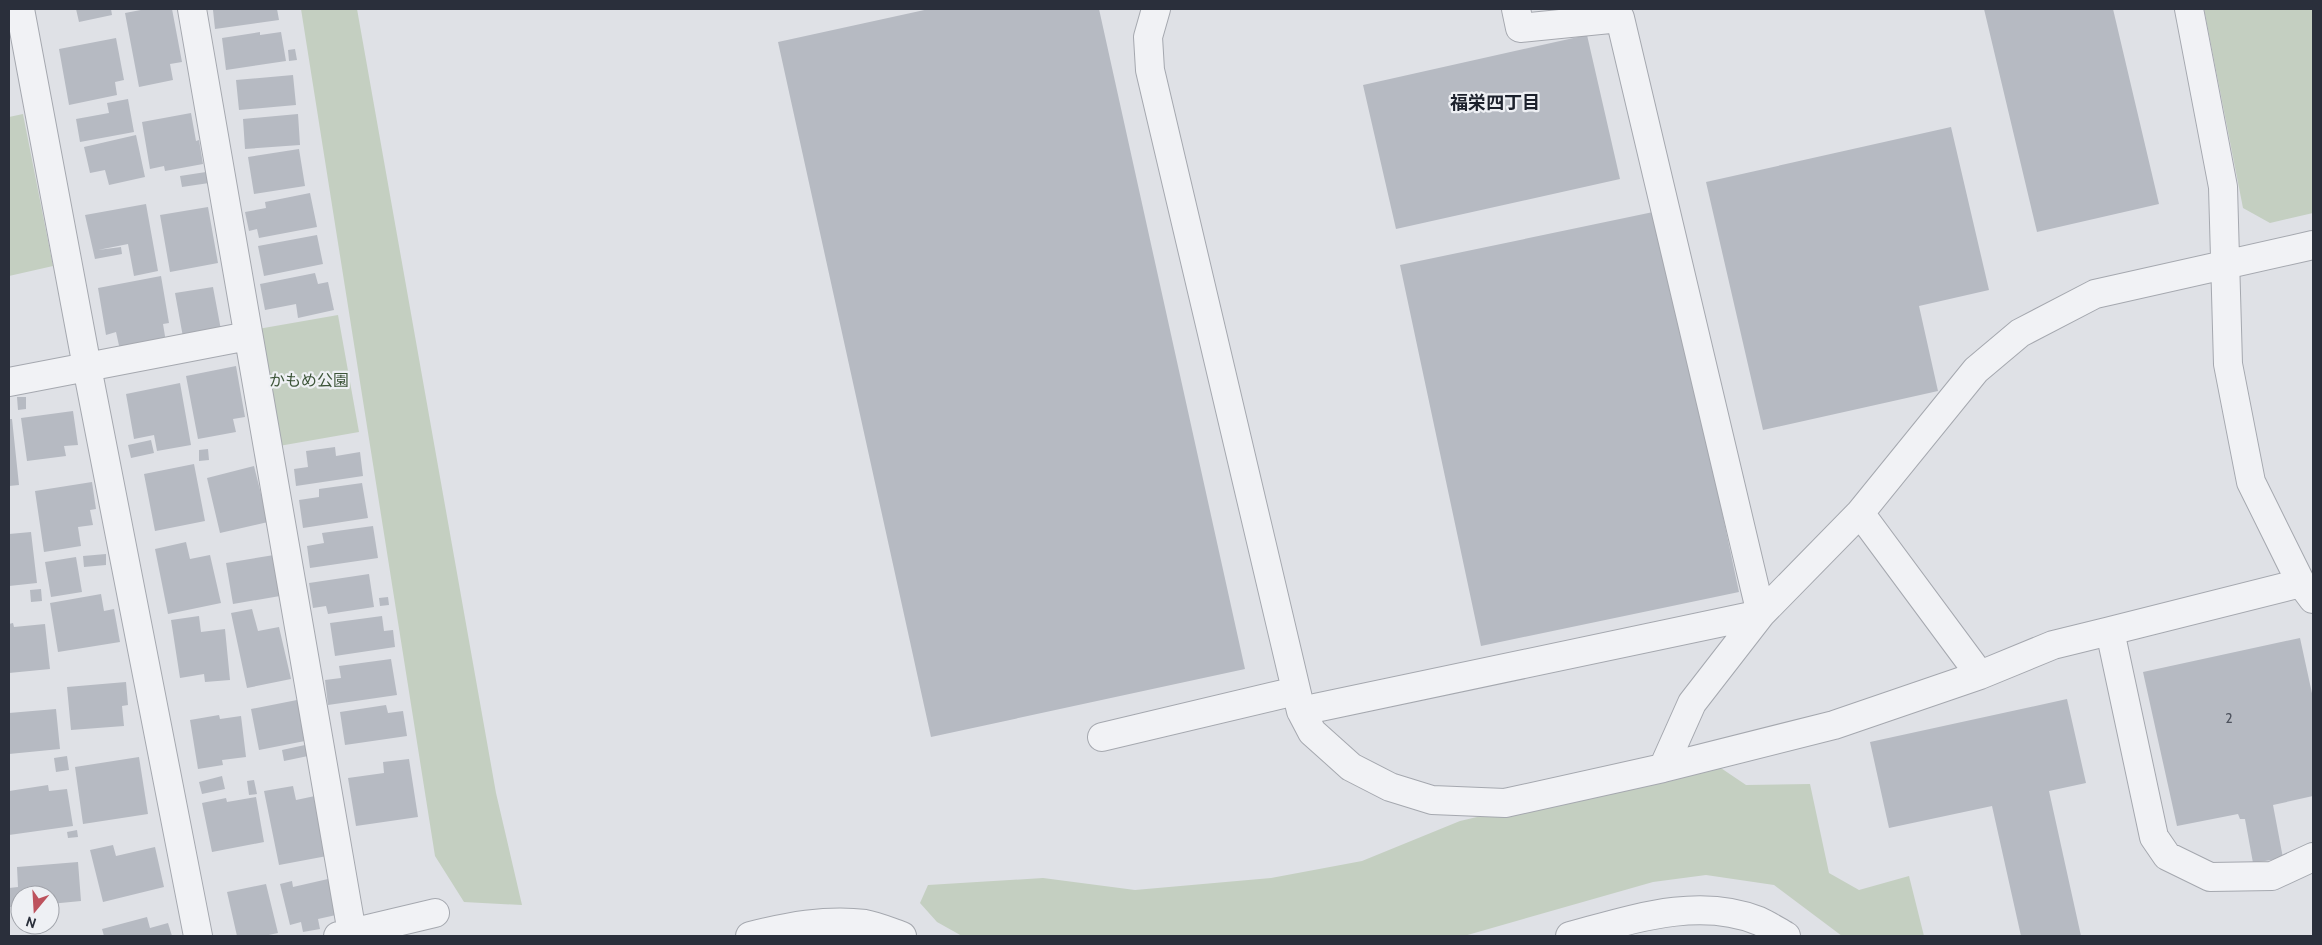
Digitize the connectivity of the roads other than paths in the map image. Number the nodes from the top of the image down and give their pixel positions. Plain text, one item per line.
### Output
1 (20, 9) edge
2 (192, 9) edge
3 (1156, 9) edge
4 (1516, 9) edge
5 (2189, 9) edge
6 (2313, 245) edge
7 (2225, 266) junction
8 (248, 336) junction
9 (87, 367) junction
10 (9, 382) edge
11 (1860, 513) junction
12 (2307, 591) edge
13 (1761, 614) junction
14 (2110, 631) junction
15 (1980, 675) junction
16 (1298, 701) junction
17 (1102, 737) dead end
18 (1663, 768) junction
19 (2313, 857) edge
20 (435, 913) dead end
21 (345, 935) edge
22 (198, 936) edge
23 (750, 936) edge
24 (902, 936) edge
25 (1570, 936) edge
26 (1786, 936) edge

1 - 9 street
2 - 8 street
3 - 16 street
4 - 13 street
5 - 7 street
6 - 7 street
7 - 11 street
7 - 12 street
8 - 9 street
8 - 21 street
9 - 10 street
9 - 22 street
11 - 13 street
11 - 15 street
12 - 14 street
13 - 16 street
13 - 18 street
14 - 15 street
14 - 19 street
15 - 18 street
16 - 17 street
16 - 18 street
20 - 21 street
23 - 24 street
25 - 26 street

